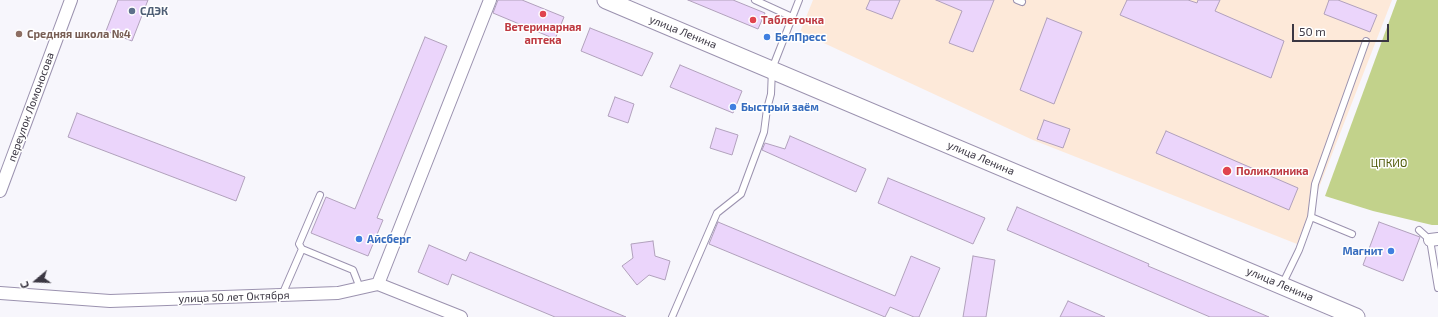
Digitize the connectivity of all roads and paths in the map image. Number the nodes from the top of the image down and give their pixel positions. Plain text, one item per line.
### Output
1 (71, 0) edge
2 (490, 0) edge
3 (606, 0) edge
4 (755, 0) edge
5 (799, 0) edge
6 (792, 17) junction
7 (1366, 41) dead end
8 (772, 69) junction
9 (0, 191) edge
10 (320, 195) dead end
11 (1311, 217) junction
12 (1419, 230) dead end
13 (1352, 234) dead end
14 (1434, 240) edge
15 (302, 249) junction
16 (378, 284) junction
17 (1282, 285) junction
18 (360, 288) junction
19 (1438, 288) edge
20 (0, 293) edge
21 (282, 295) junction
22 (461, 317) edge
23 (672, 317) edge
24 (1356, 317) edge

1 - 9 street, переулок Ломоносова
2 - 16 street
3 - 8 street, улица Ленина
4 - 6 lane
5 - 6 lane
6 - 8 lane
7 - 11 lane
8 - 17 street, улица Ленина
8 - 23 lane
10 - 15 lane
11 - 13 lane
11 - 17 lane
12 - 14 lane
14 - 19 lane
15 - 18 lane
15 - 21 lane
16 - 18 street, улица 50 лет Октября
16 - 22 street
17 - 24 street, улица Ленина
18 - 21 street, улица 50 лет Октября
20 - 21 street, улица 50 лет Октября

